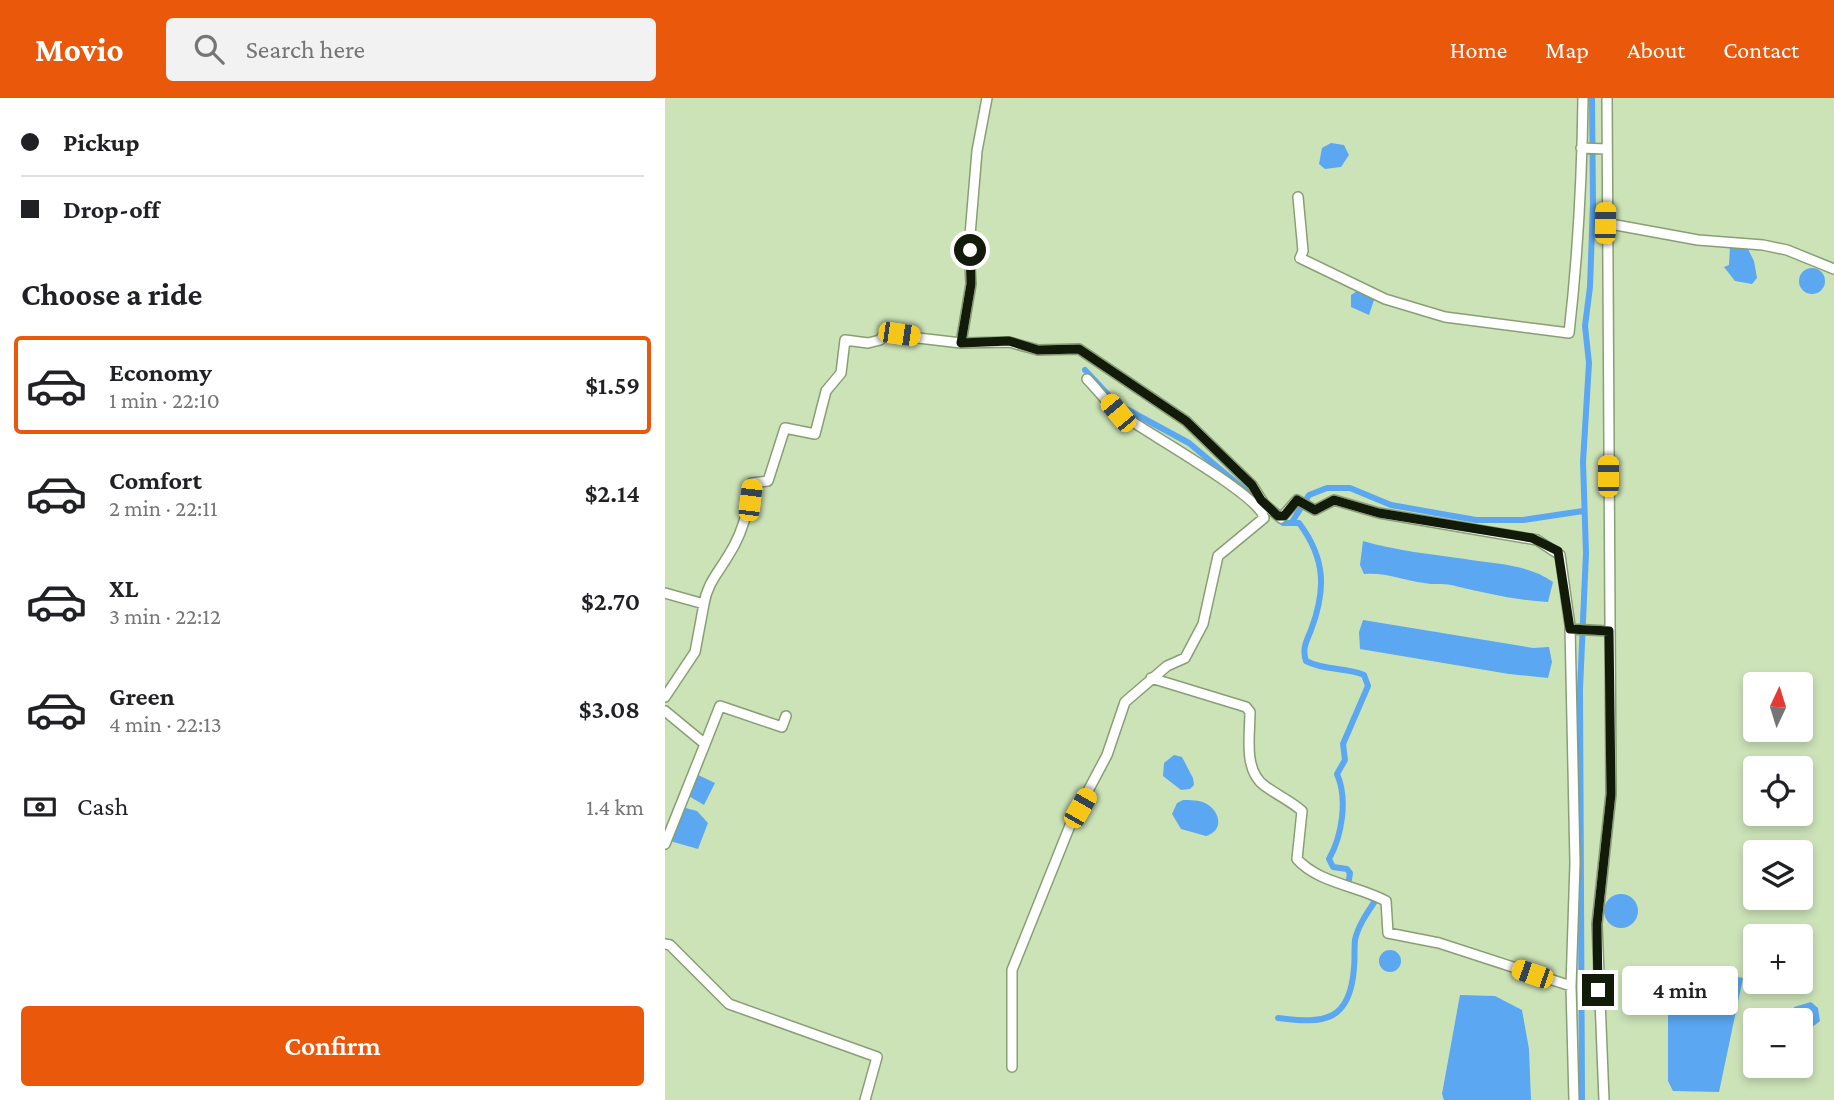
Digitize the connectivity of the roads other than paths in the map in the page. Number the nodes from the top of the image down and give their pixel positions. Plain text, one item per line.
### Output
1 (987, 98) edge
2 (1583, 98) edge
3 (1607, 98) edge
4 (1581, 148) junction
5 (1606, 149) junction
6 (1298, 197) dead end
7 (1605, 223) junction
8 (1834, 269) edge
9 (961, 343) junction
10 (1087, 379) dead end
11 (665, 593) edge
12 (703, 604) junction
13 (1571, 629) junction
14 (1609, 631) junction
15 (1151, 678) junction
16 (665, 697) edge
17 (665, 711) edge
18 (786, 716) dead end
19 (705, 744) junction
20 (667, 832) edge
21 (665, 844) edge
22 (665, 944) edge
23 (1571, 986) junction
24 (1012, 1067) dead end
25 (865, 1100) edge
26 (1574, 1100) edge
27 (1604, 1100) edge

1 - 9 street
2 - 4 street
3 - 5 street
4 - 5 street
4 - 6 street
5 - 7 street
7 - 8 street
7 - 14 street
9 - 12 street
9 - 13 street
10 - 15 street
11 - 12 street
12 - 16 street
13 - 14 street
13 - 23 street
14 - 27 street
15 - 23 street
15 - 24 street
17 - 19 street
18 - 19 street
19 - 20 street
20 - 21 street
22 - 25 street
23 - 26 street

